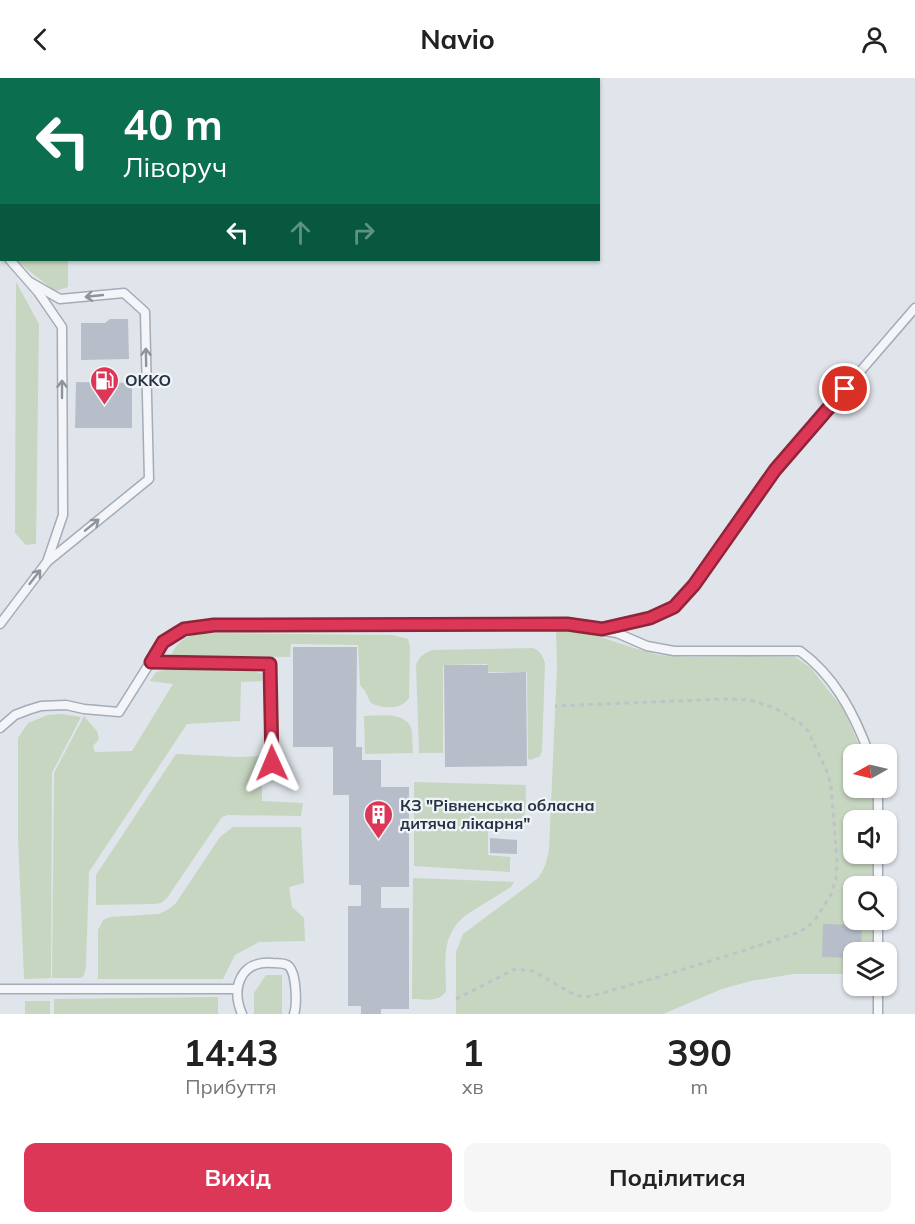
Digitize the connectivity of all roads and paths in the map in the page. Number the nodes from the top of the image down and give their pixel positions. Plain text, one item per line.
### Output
1 (11, 261) edge
2 (30, 282) junction
3 (915, 308) edge
4 (47, 562) junction
5 (0, 624) edge
6 (602, 629) junction
7 (151, 662) junction
8 (555, 706) dead end
9 (0, 728) edge
10 (865, 744) edge
11 (272, 763) dead end
12 (0, 989) edge
13 (237, 989) junction
14 (878, 996) edge
15 (456, 999) dead end
16 (242, 1014) edge
17 (294, 1014) edge
18 (878, 1014) edge

1 - 2 lane
4 -> 2 lane
4 -> 2 lane
3 - 6 lane
5 -> 4 lane
6 - 7 lane
6 - 10 lane
7 - 9 lane
7 - 11 lane
8 - 15 path
12 - 13 lane
13 - 16 lane
13 - 17 lane
14 - 18 lane

